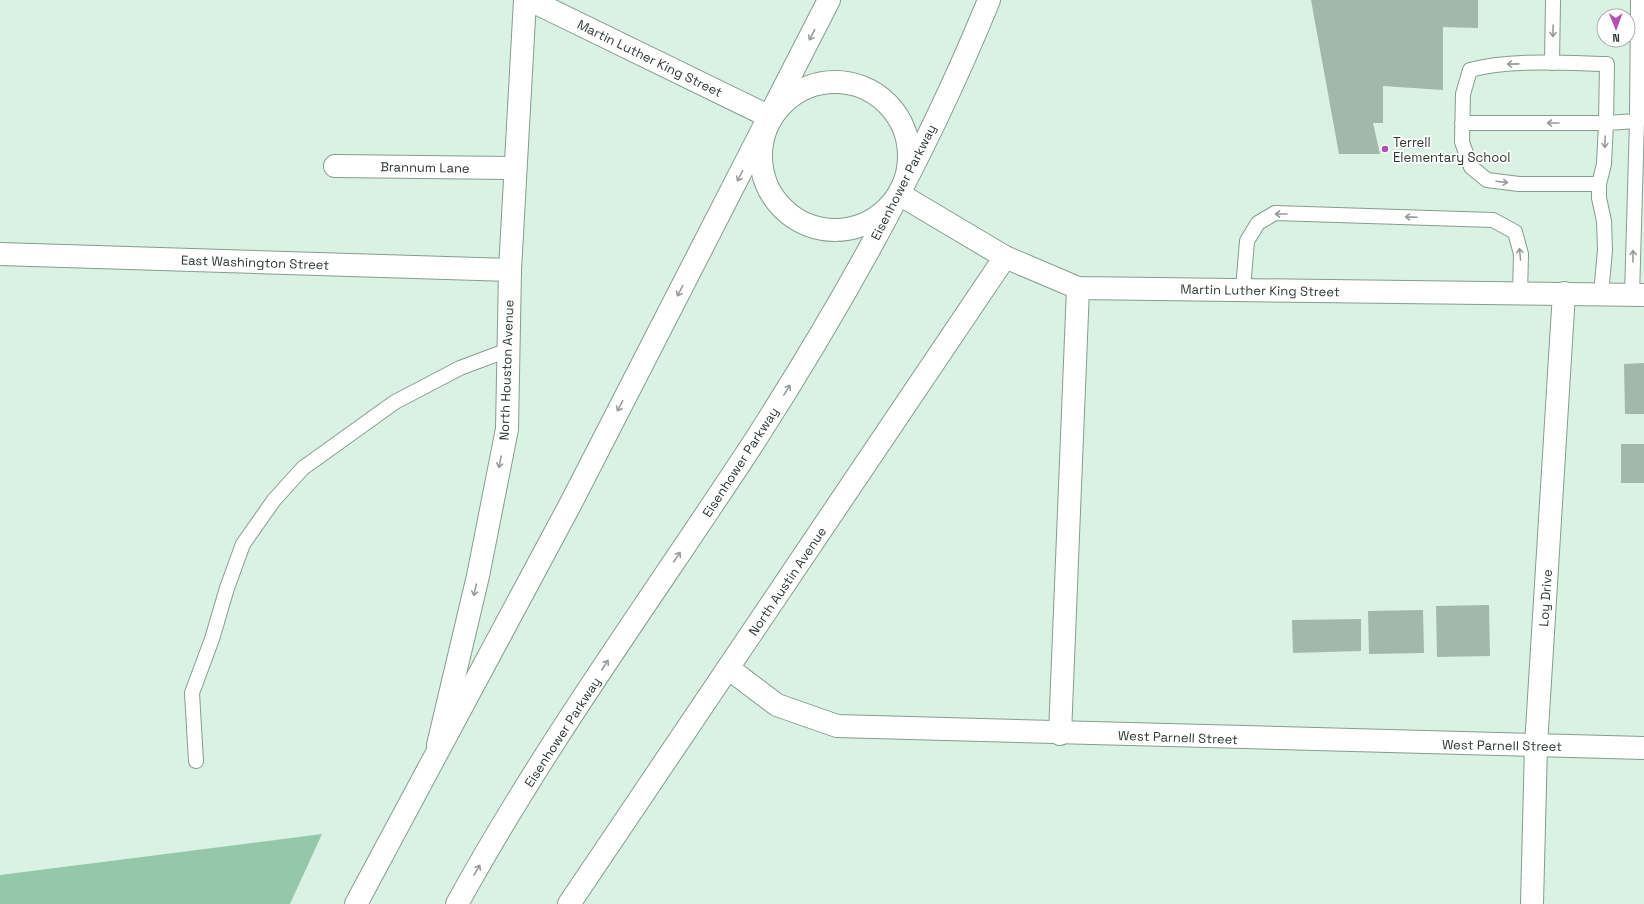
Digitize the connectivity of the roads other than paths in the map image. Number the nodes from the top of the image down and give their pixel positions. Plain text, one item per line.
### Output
1 (525, 0) edge
2 (530, 0) edge
3 (829, 0) edge
4 (989, 0) edge
5 (1553, 0) edge
6 (1638, 0) edge
7 (1552, 63) junction
8 (770, 117) junction
9 (1637, 121) junction
10 (1462, 123) junction
11 (1606, 123) junction
12 (335, 166) dead end
13 (515, 168) junction
14 (1599, 184) junction
15 (899, 194) junction
16 (0, 254) edge
17 (1005, 257) junction
18 (510, 270) junction
19 (1078, 288) junction
20 (1243, 290) junction
21 (1520, 293) junction
22 (1564, 293) junction
23 (1601, 294) junction
24 (1638, 295) edge
25 (508, 350) junction
26 (728, 668) junction
27 (1060, 734) junction
28 (1536, 746) junction
29 (1644, 748) edge
30 (435, 756) junction
31 (196, 761) dead end
32 (356, 904) edge
33 (457, 904) edge
34 (569, 904) edge
35 (1532, 904) edge

1 - 13 main road, North Houston Avenue
2 - 8 main road, Martin Luther King Street
3 -> 8 main road
4 - 15 main road, Eisenhower Parkway
5 -> 7 lane
6 - 9 lane
7 -> 10 lane
7 - 11 lane
8 - 15 main road
8 - 15 main road
8 -> 30 main road
9 - 11 lane
24 -> 9 lane
11 -> 10 lane
10 -> 14 lane
11 -> 14 lane
12 - 13 main road, Brannum Lane
13 - 18 main road, North Houston Avenue
14 - 23 lane
15 - 17 main road, Martin Luther King Street
33 -> 15 main road, Eisenhower Parkway
16 - 18 main road, East Washington Street
17 - 19 main road, Martin Luther King Street
17 - 26 main road, North Austin Avenue
18 - 25 main road, North Houston Avenue
19 - 20 main road, Martin Luther King Street
19 - 27 main road
20 - 21 main road, Martin Luther King Street
21 -> 20 lane
21 - 22 main road, Martin Luther King Street
22 - 23 main road, Martin Luther King Street
22 - 28 main road, Loy Drive
23 - 24 main road, Martin Luther King Street
25 -> 30 main road, North Houston Avenue
25 - 31 lane
26 - 27 main road, West Parnell Street
26 - 34 main road, North Austin Avenue
27 - 28 main road, West Parnell Street
28 - 29 main road, West Parnell Street
28 - 35 main road, Loy Drive
30 - 32 main road

